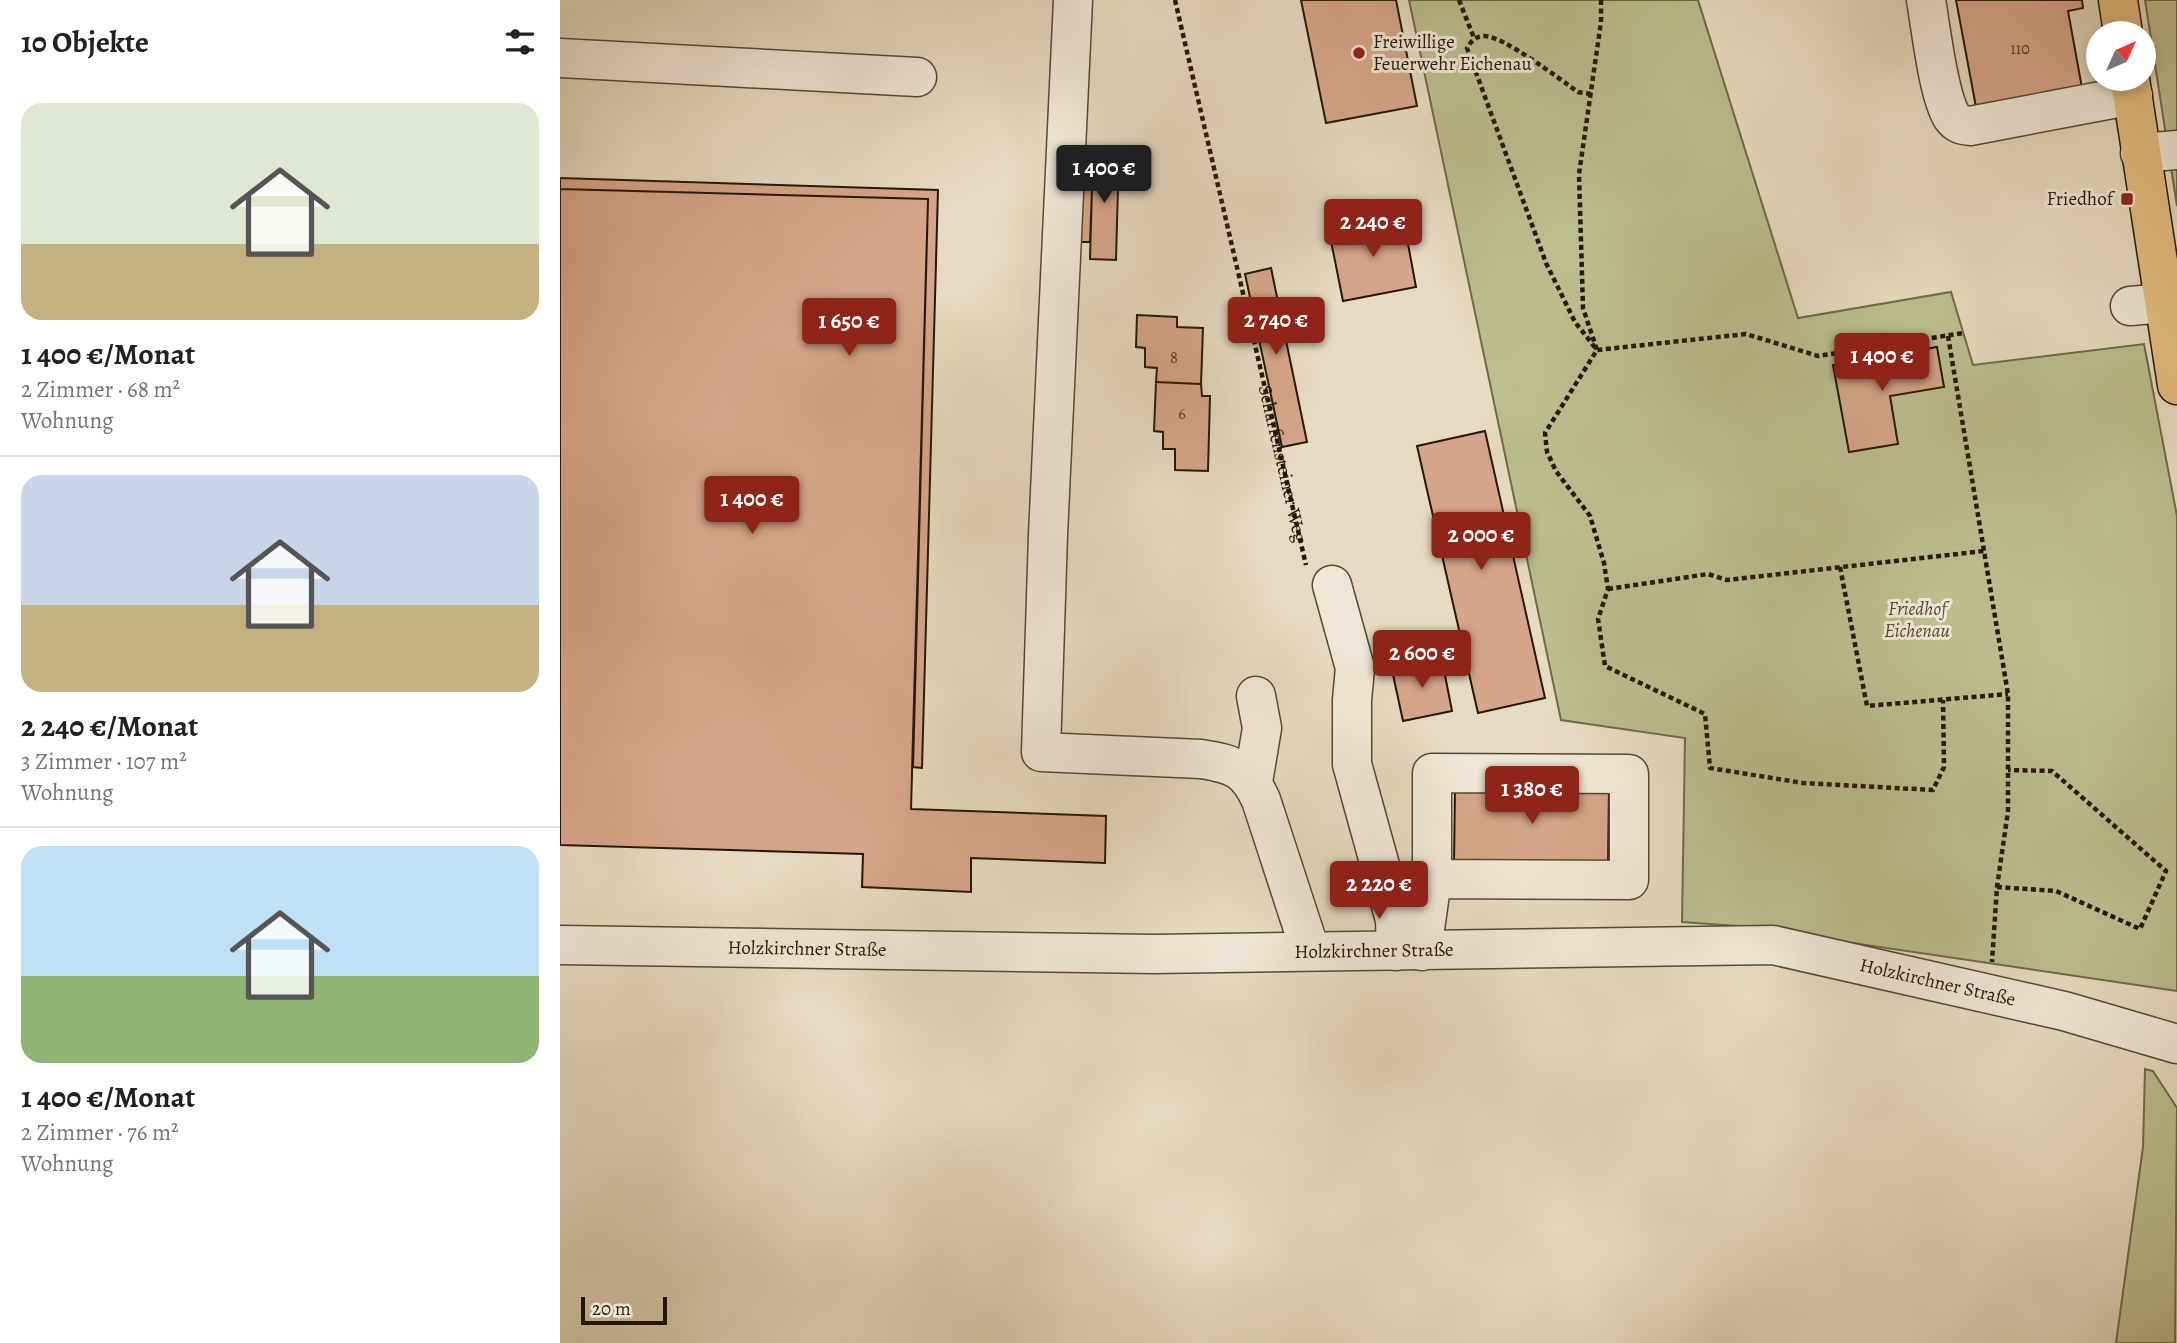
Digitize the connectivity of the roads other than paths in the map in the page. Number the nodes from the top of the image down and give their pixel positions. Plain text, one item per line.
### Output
1 (1073, 0) edge
2 (1926, 0) edge
3 (2119, 0) edge
4 (2122, 21) edge
5 (560, 58) edge
6 (917, 77) dead end
7 (2115, 91) edge
8 (2134, 91) edge
9 (2159, 152) edge
10 (2177, 386) edge
11 (1320, 581) road end
12 (1256, 696) dead end
13 (1253, 782) junction
14 (1432, 879) junction
15 (560, 945) edge
16 (1310, 950) junction
17 (1409, 951) junction
18 (2177, 1044) edge

1 - 13 street
2 - 7 street
3 - 4 main road
5 - 6 street
8 - 9 main road
9 - 10 main road
11 - 17 street
12 - 13 street
13 - 16 street
14 - 14 street
14 - 17 street
15 - 16 street, Holzkirchner Straße
16 - 17 street, Holzkirchner Straße
17 - 18 street, Holzkirchner Straße

